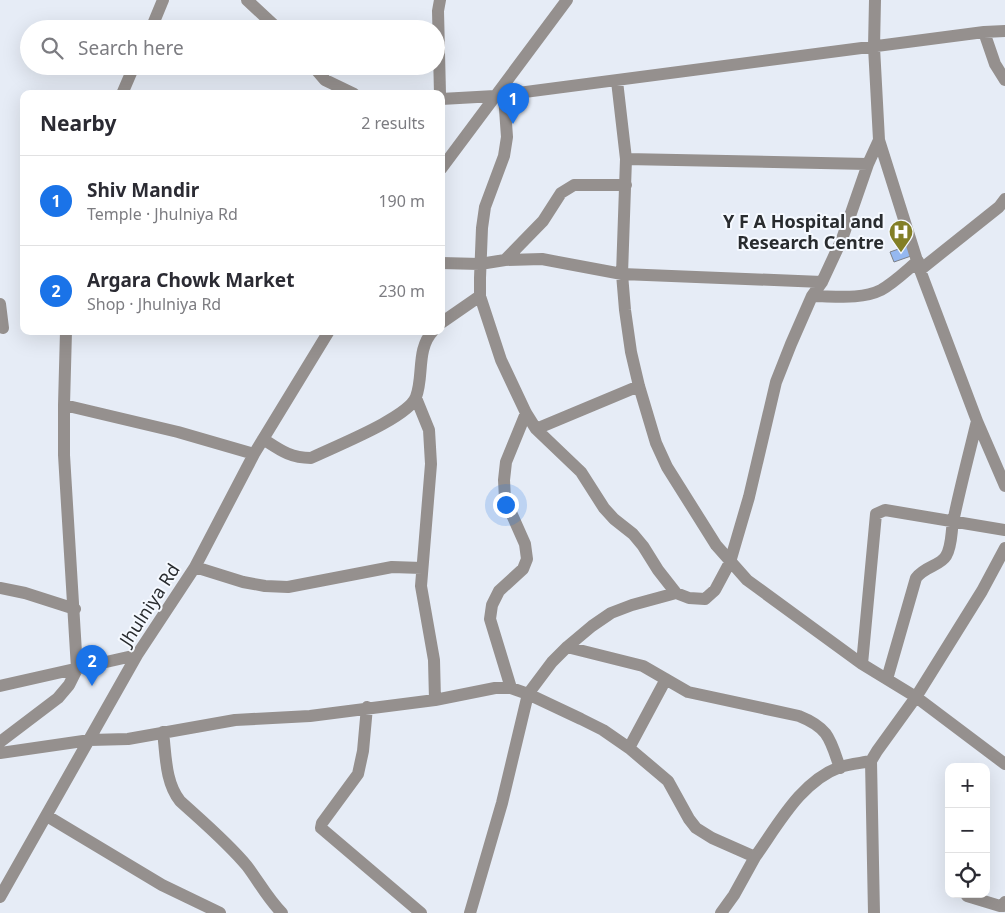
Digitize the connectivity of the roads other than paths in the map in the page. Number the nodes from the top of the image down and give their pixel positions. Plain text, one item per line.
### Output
1 (163, 0) edge
2 (248, 0) edge
3 (440, 0) edge
4 (875, 0) edge
5 (562, 1) edge
6 (154, 20) edge
7 (269, 20) edge
8 (438, 20) edge
9 (1005, 31) edge
10 (984, 32) junction
11 (874, 47) junction
12 (130, 75) edge
13 (321, 75) edge
14 (440, 75) edge
15 (1005, 80) edge
16 (617, 81) junction
17 (124, 90) edge
18 (346, 90) edge
19 (440, 90) edge
20 (500, 96) junction
21 (445, 99) edge
22 (879, 140) junction
23 (626, 159) junction
24 (445, 164) edge
25 (868, 164) junction
26 (626, 185) junction
27 (1005, 199) edge
28 (505, 260) junction
29 (445, 263) edge
30 (480, 264) junction
31 (919, 266) junction
32 (622, 274) junction
33 (822, 282) junction
34 (480, 296) junction
35 (812, 296) junction
36 (0, 304) edge
37 (445, 320) edge
38 (3, 328) dead end
39 (66, 335) edge
40 (327, 335) edge
41 (429, 335) edge
42 (639, 386) junction
43 (416, 398) junction
44 (64, 405) junction
45 (526, 413) junction
46 (977, 420) junction
47 (536, 429) junction
48 (263, 439) junction
49 (254, 454) junction
50 (1005, 486) edge
51 (953, 523) junction
52 (1005, 530) edge
53 (1005, 548) edge
54 (730, 562) junction
55 (195, 567) junction
56 (422, 568) junction
57 (0, 588) edge
58 (676, 593) junction
59 (74, 609) junction
60 (566, 647) junction
61 (137, 655) junction
62 (862, 664) junction
63 (77, 669) junction
64 (666, 679) junction
65 (888, 679) junction
66 (0, 686) edge
67 (511, 688) junction
68 (528, 694) junction
69 (916, 697) junction
70 (435, 700) junction
71 (367, 707) junction
72 (163, 732) junction
73 (90, 740) junction
74 (0, 742) edge
75 (629, 748) junction
76 (0, 753) edge
77 (871, 761) junction
78 (1005, 764) edge
79 (840, 768) junction
80 (46, 816) junction
81 (755, 857) junction
82 (0, 897) edge
83 (974, 898) edge
84 (1005, 902) edge
85 (220, 913) edge
86 (282, 913) edge
87 (422, 913) edge
88 (470, 913) edge
89 (721, 913) edge
90 (874, 913) edge

1 - 6 street
2 - 7 street
3 - 8 street
4 - 11 street
5 - 20 street
9 - 10 street
10 - 11 street
10 - 15 street
11 - 16 street
11 - 22 street
12 - 17 street
13 - 18 street
14 - 19 street
16 - 20 street
16 - 23 street
20 - 21 street
20 - 24 street
20 - 30 street
22 - 25 street
22 - 31 street
23 - 25 street
23 - 26 street
25 - 33 street
26 - 28 street
26 - 32 street
27 - 31 street
28 - 30 street
28 - 32 street
29 - 30 street
30 - 34 street
31 - 35 street
31 - 46 street
32 - 33 street
32 - 42 street
33 - 35 street
34 - 37 street
34 - 45 street
35 - 54 street
36 - 38 street
39 - 44 street
40 - 48 street, Jhulniya Rd
41 - 43 street
42 - 47 street
42 - 54 street
43 - 48 street
43 - 56 street
44 - 49 street
44 - 59 street
45 - 47 street
45 - 67 street
46 - 50 street
46 - 51 street
47 - 58 street
48 - 49 street, Jhulniya Rd
49 - 55 street, Jhulniya Rd
51 - 52 street
51 - 62 street
51 - 65 street
53 - 69 street
54 - 58 street
54 - 62 street
55 - 56 street
55 - 61 street, Jhulniya Rd
56 - 70 street
57 - 59 street
58 - 60 street
59 - 63 street
60 - 64 street
60 - 68 street
61 - 63 street
61 - 73 street, Jhulniya Rd
62 - 65 street
63 - 66 street
63 - 74 street
64 - 75 street
64 - 79 street
65 - 69 street
67 - 68 street
67 - 70 street
68 - 75 street
68 - 88 street
69 - 77 street
69 - 78 street
70 - 71 street
71 - 72 street
71 - 87 street
72 - 73 street
72 - 86 street
73 - 76 street
73 - 80 street, Jhulniya Rd
75 - 81 street
77 - 79 street
77 - 90 street
79 - 81 street
80 - 82 street, Jhulniya Rd
80 - 85 street
81 - 89 street
83 - 84 street

